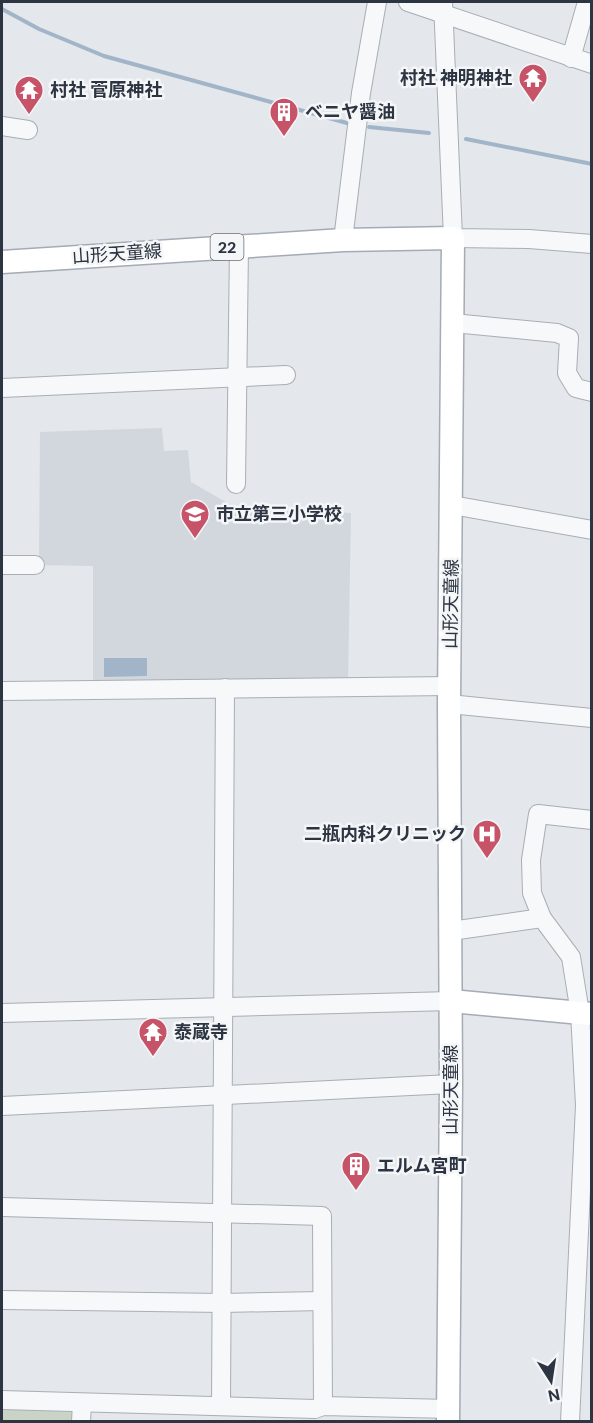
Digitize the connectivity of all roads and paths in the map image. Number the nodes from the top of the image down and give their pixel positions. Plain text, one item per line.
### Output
1 (376, 2) edge
2 (408, 2) edge
3 (587, 2) edge
4 (443, 8) edge
5 (571, 58) junction
6 (591, 64) edge
7 (2, 126) edge
8 (28, 130) dead end
9 (453, 238) junction
10 (343, 240) junction
11 (591, 244) edge
12 (239, 246) junction
13 (2, 262) edge
14 (453, 323) junction
15 (286, 375) dead end
16 (237, 376) junction
17 (2, 388) edge
18 (591, 392) edge
19 (236, 484) dead end
20 (452, 505) junction
21 (591, 530) edge
22 (2, 565) edge
23 (35, 565) dead end
24 (225, 688) junction
25 (2, 691) edge
26 (449, 695) junction
27 (591, 718) edge
28 (591, 820) edge
29 (542, 918) junction
30 (450, 931) junction
31 (451, 1001) junction
32 (224, 1005) junction
33 (2, 1012) edge
34 (586, 1013) edge
35 (451, 1084) junction
36 (224, 1095) junction
37 (588, 1105) edge
38 (2, 1107) edge
39 (2, 1207) edge
40 (222, 1212) junction
41 (585, 1223) edge
42 (584, 1284) edge
43 (2, 1300) edge
44 (322, 1301) junction
45 (223, 1303) junction
46 (2, 1401) edge
47 (82, 1403) junction
48 (220, 1405) junction
49 (318, 1412) edge
50 (448, 1415) edge
51 (81, 1422) edge
52 (570, 1422) edge

1 - 10 street
2 - 4 street
3 - 5 street
4 - 5 street
4 - 9 street
5 - 6 street
7 - 8 street
9 - 10 main road, 山形天童線 / 22
9 - 11 street
9 - 14 main road, 山形天童線
10 - 12 main road, 山形天童線 / 22
12 - 13 main road, 山形天童線 / 22
12 - 16 street
14 - 18 street
14 - 20 main road, 山形天童線
15 - 16 street
16 - 17 street
16 - 19 street
20 - 21 street
20 - 26 main road, 山形天童線
22 - 23 street
24 - 25 street
24 - 26 street
24 - 32 street
26 - 27 street
26 - 30 main road, 山形天童線
28 - 29 street
29 - 30 street
29 - 34 street
30 - 31 main road, 山形天童線
31 - 32 street
31 - 34 main road
31 - 35 main road, 山形天童線
32 - 33 street
32 - 36 street
34 - 37 street
35 - 36 street
35 - 50 main road, 山形天童線
36 - 38 street
36 - 40 street
37 - 41 street
39 - 40 street
40 - 44 street
40 - 45 street
41 - 42 street
42 - 52 street
43 - 45 street
44 - 45 street
44 - 49 street
45 - 48 street
46 - 47 street
47 - 48 street
47 - 51 street
48 - 49 street
49 - 50 street

